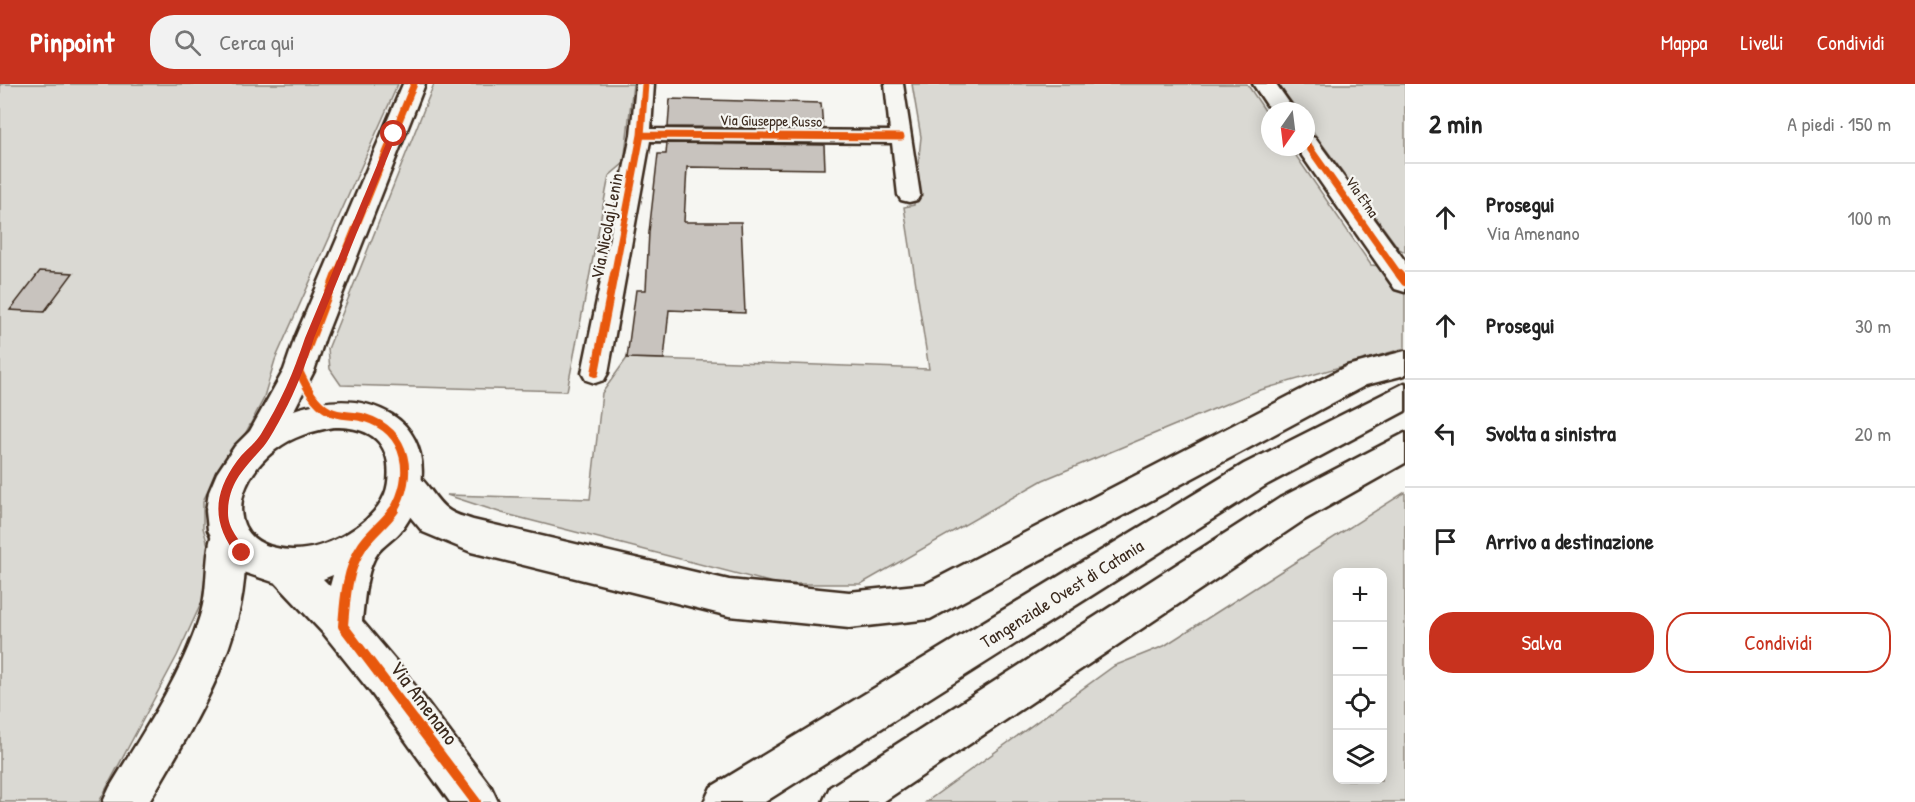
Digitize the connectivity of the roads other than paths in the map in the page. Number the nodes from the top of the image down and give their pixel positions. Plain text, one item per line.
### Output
1 (414, 84) edge
2 (645, 84) edge
3 (894, 84) edge
4 (1264, 84) edge
5 (1277, 102) edge
6 (641, 135) junction
7 (901, 138) junction
8 (1315, 156) edge
9 (909, 195) dead end
10 (1400, 275) edge
11 (1405, 363) edge
12 (299, 371) junction
13 (595, 373) dead end
14 (1405, 396) edge
15 (334, 414) junction
16 (261, 442) junction
17 (1405, 447) edge
18 (405, 485) junction
19 (228, 537) junction
20 (363, 544) junction
21 (286, 568) junction
22 (343, 626) junction
23 (125, 802) edge
24 (476, 802) edge
25 (726, 802) edge
26 (845, 802) edge

1 - 12 main road
2 - 6 street, Via Nicolaj Lenin
3 - 7 street
4 - 5 main road
6 - 7 street, Via Giuseppe Russo
6 - 13 street, Via Nicolaj Lenin
7 - 9 street
8 - 10 main road, Via Etna
11 - 18 main road
12 - 15 main road
12 - 16 main road
14 - 25 main road, Tangenziale Ovest di Catania
15 - 16 main road
15 - 18 main road
16 - 19 main road
17 - 26 main road
18 - 20 main road
19 - 21 main road
19 - 23 main road
20 - 21 main road
20 - 22 main road
21 - 22 main road, Via Amenano
22 - 24 main road, Via Amenano

